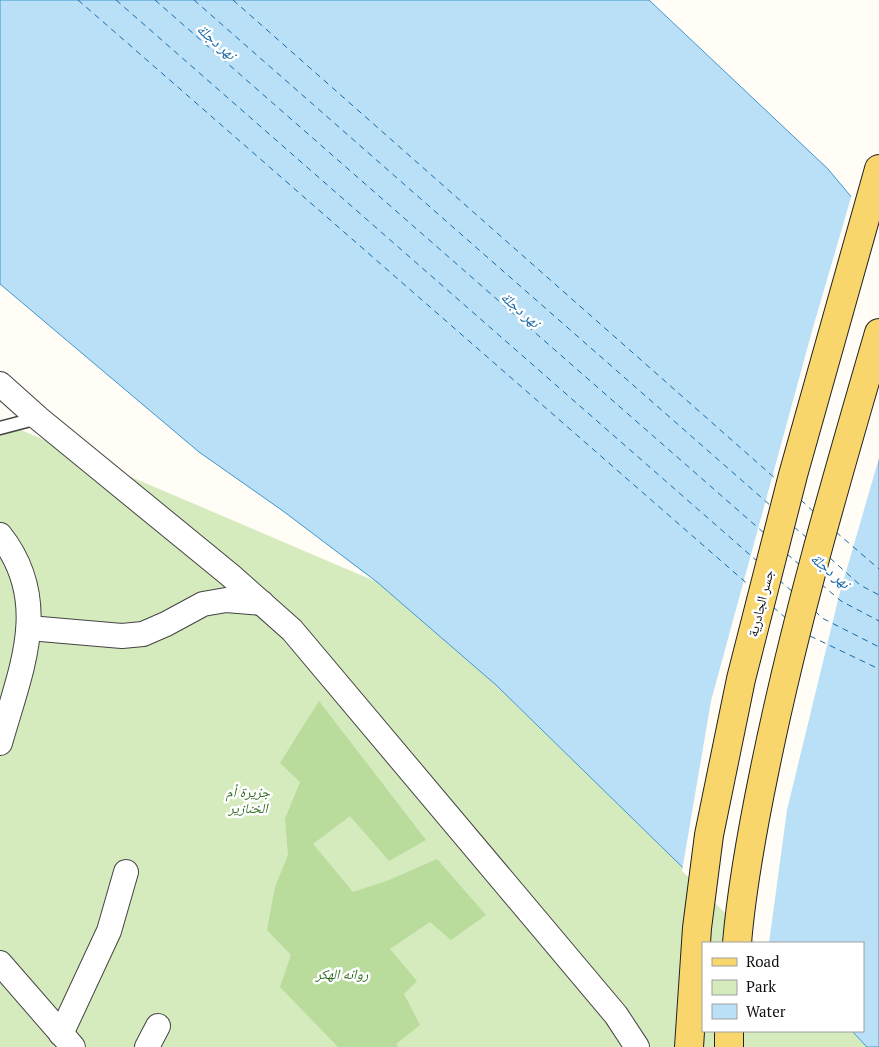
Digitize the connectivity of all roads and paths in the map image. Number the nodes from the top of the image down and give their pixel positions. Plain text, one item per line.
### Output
1 (879, 169) edge
2 (879, 333) edge
3 (0, 384) edge
4 (38, 418) junction
5 (0, 428) edge
6 (0, 535) edge
7 (262, 604) junction
8 (29, 628) junction
9 (0, 743) edge
10 (126, 872) dead end
11 (737, 942) edge
12 (0, 963) edge
13 (158, 1026) dead end
14 (730, 1032) edge
15 (67, 1040) edge
16 (147, 1047) edge
17 (637, 1047) edge
18 (689, 1047) edge
19 (729, 1047) edge

1 - 18 main road, جسر الجادرية
2 - 11 main road
3 - 4 street
4 - 5 lane
4 - 7 street
6 - 8 street
7 - 8 street
7 - 17 street
8 - 9 street
10 - 15 street
12 - 15 street
13 - 16 street
14 - 19 main road

